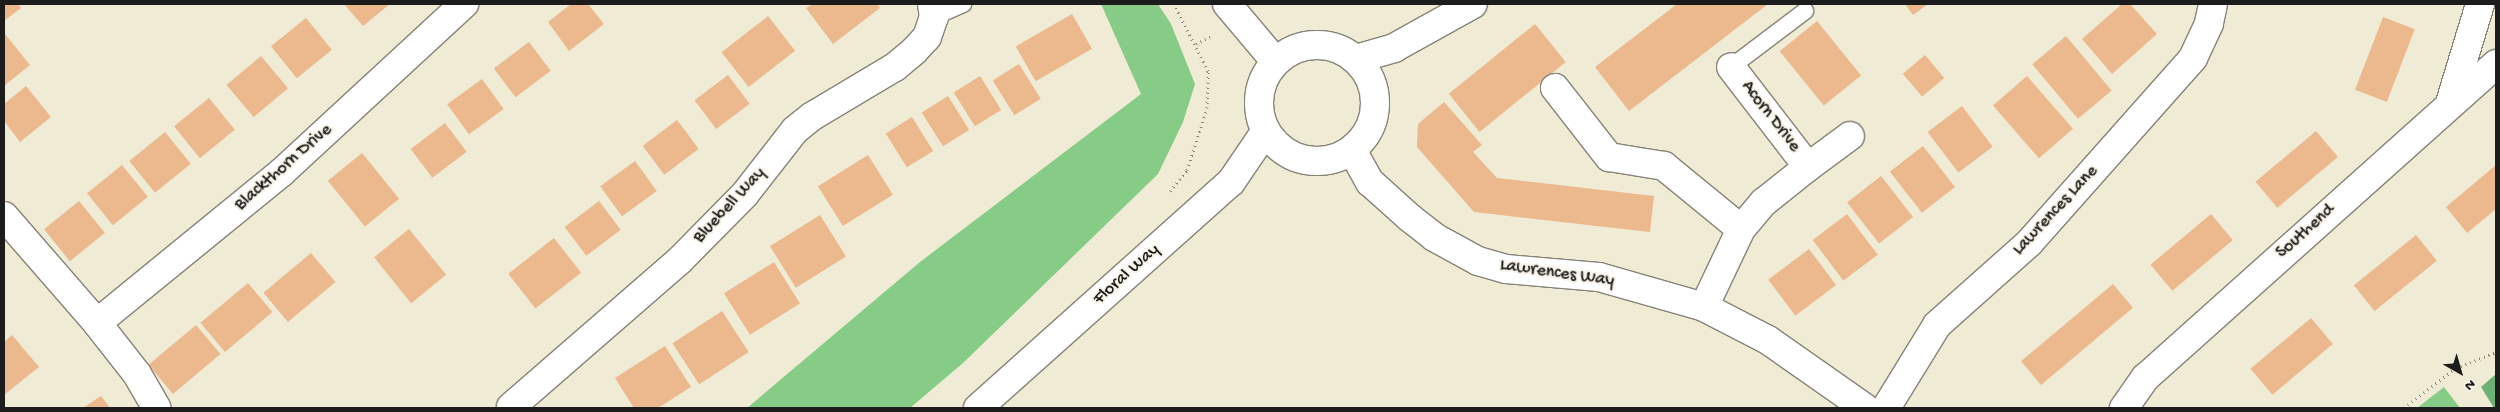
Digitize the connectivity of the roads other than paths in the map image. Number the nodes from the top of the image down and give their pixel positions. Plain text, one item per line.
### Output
1 (464, 4) edge
2 (963, 4) edge
3 (1227, 4) edge
4 (1473, 4) edge
5 (2213, 4) edge
6 (2480, 4) edge
7 (933, 10) edge
8 (1804, 10) dead end
9 (1356, 59) junction
10 (1275, 61) junction
11 (2496, 64) edge
12 (1731, 67) joint
13 (1555, 88) dead end
14 (2450, 103) junction
15 (1265, 132) junction
16 (1850, 136) dead end
17 (1352, 150) junction
18 (1808, 167) junction
19 (4, 216) edge
20 (1741, 229) junction
21 (1704, 307) junction
22 (97, 323) junction
23 (511, 407) dead end
24 (157, 408) edge
25 (978, 408) edge
26 (1865, 408) edge
27 (1886, 408) edge
28 (2124, 408) edge

1 - 22 street, Blackthorn Drive
2 - 7 lane
3 - 10 street
4 - 9 street
5 - 27 street, Lawrences Lane
6 - 14 street
7 - 23 street, Bluebell Way
8 - 12 lane
9 - 10 street
9 - 17 street
10 - 15 street
11 - 14 street, Southend
12 - 18 street, Acorn Drive
13 - 20 street
14 - 28 street, Southend
15 - 17 street
15 - 25 street, Floral Way
16 - 18 street, Acorn Drive
17 - 21 street, Lawrences Way
18 - 20 street, Acorn Drive
19 - 22 street
20 - 21 street, Acorn Drive
21 - 26 street, Lawrences Way
22 - 24 street

